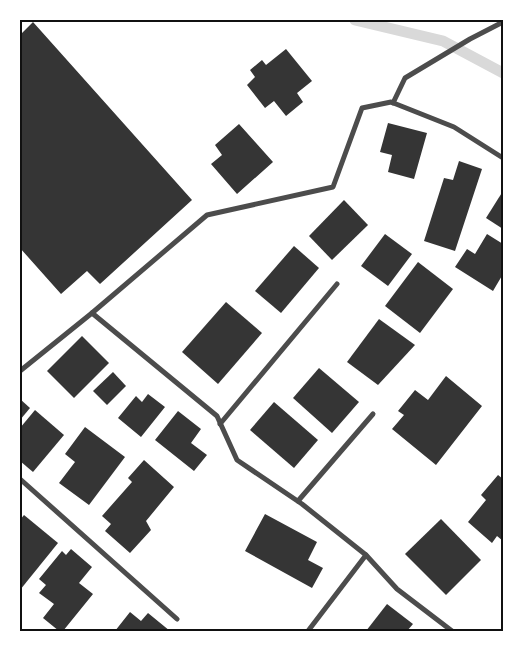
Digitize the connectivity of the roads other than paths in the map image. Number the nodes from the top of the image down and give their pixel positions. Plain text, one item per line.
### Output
1 (503, 22) edge
2 (394, 103) junction
3 (503, 158) edge
4 (337, 284) dead end
5 (92, 313) junction
6 (20, 371) edge
7 (373, 414) dead end
8 (220, 424) junction
9 (20, 479) edge
10 (298, 502) junction
11 (366, 555) junction
12 (177, 619) dead end
13 (308, 631) edge
14 (452, 631) edge

1 - 2 street
2 - 3 street
2 - 5 street
4 - 8 street
5 - 6 street
5 - 8 street
7 - 10 street
8 - 10 street
9 - 12 street
10 - 11 street
11 - 13 street
11 - 14 street

